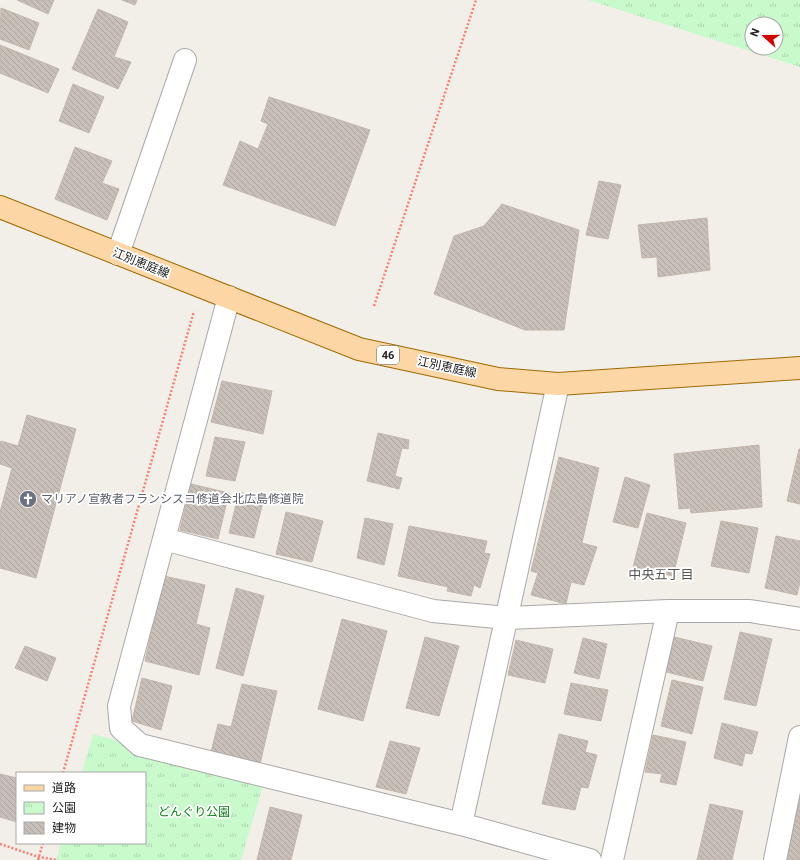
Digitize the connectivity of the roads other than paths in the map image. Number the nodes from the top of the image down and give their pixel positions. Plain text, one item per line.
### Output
1 (185, 60) dead end
2 (0, 207) edge
3 (118, 254) junction
4 (229, 297) junction
5 (800, 368) edge
6 (558, 384) junction
7 (164, 539) junction
8 (668, 611) junction
9 (507, 618) junction
10 (800, 619) edge
11 (800, 737) edge
12 (461, 824) junction
13 (590, 860) edge
14 (612, 860) edge
15 (775, 860) edge

1 - 3 street
2 - 3 main road, 江別恵庭線 / 46
3 - 4 main road, 江別恵庭線 / 46
4 - 6 main road, 江別恵庭線 / 46
4 - 7 street
5 - 6 main road, 江別恵庭線 / 46
6 - 9 street
7 - 9 street
7 - 12 street
8 - 9 street
8 - 10 street
8 - 14 street
9 - 12 street
11 - 15 street
12 - 13 street

